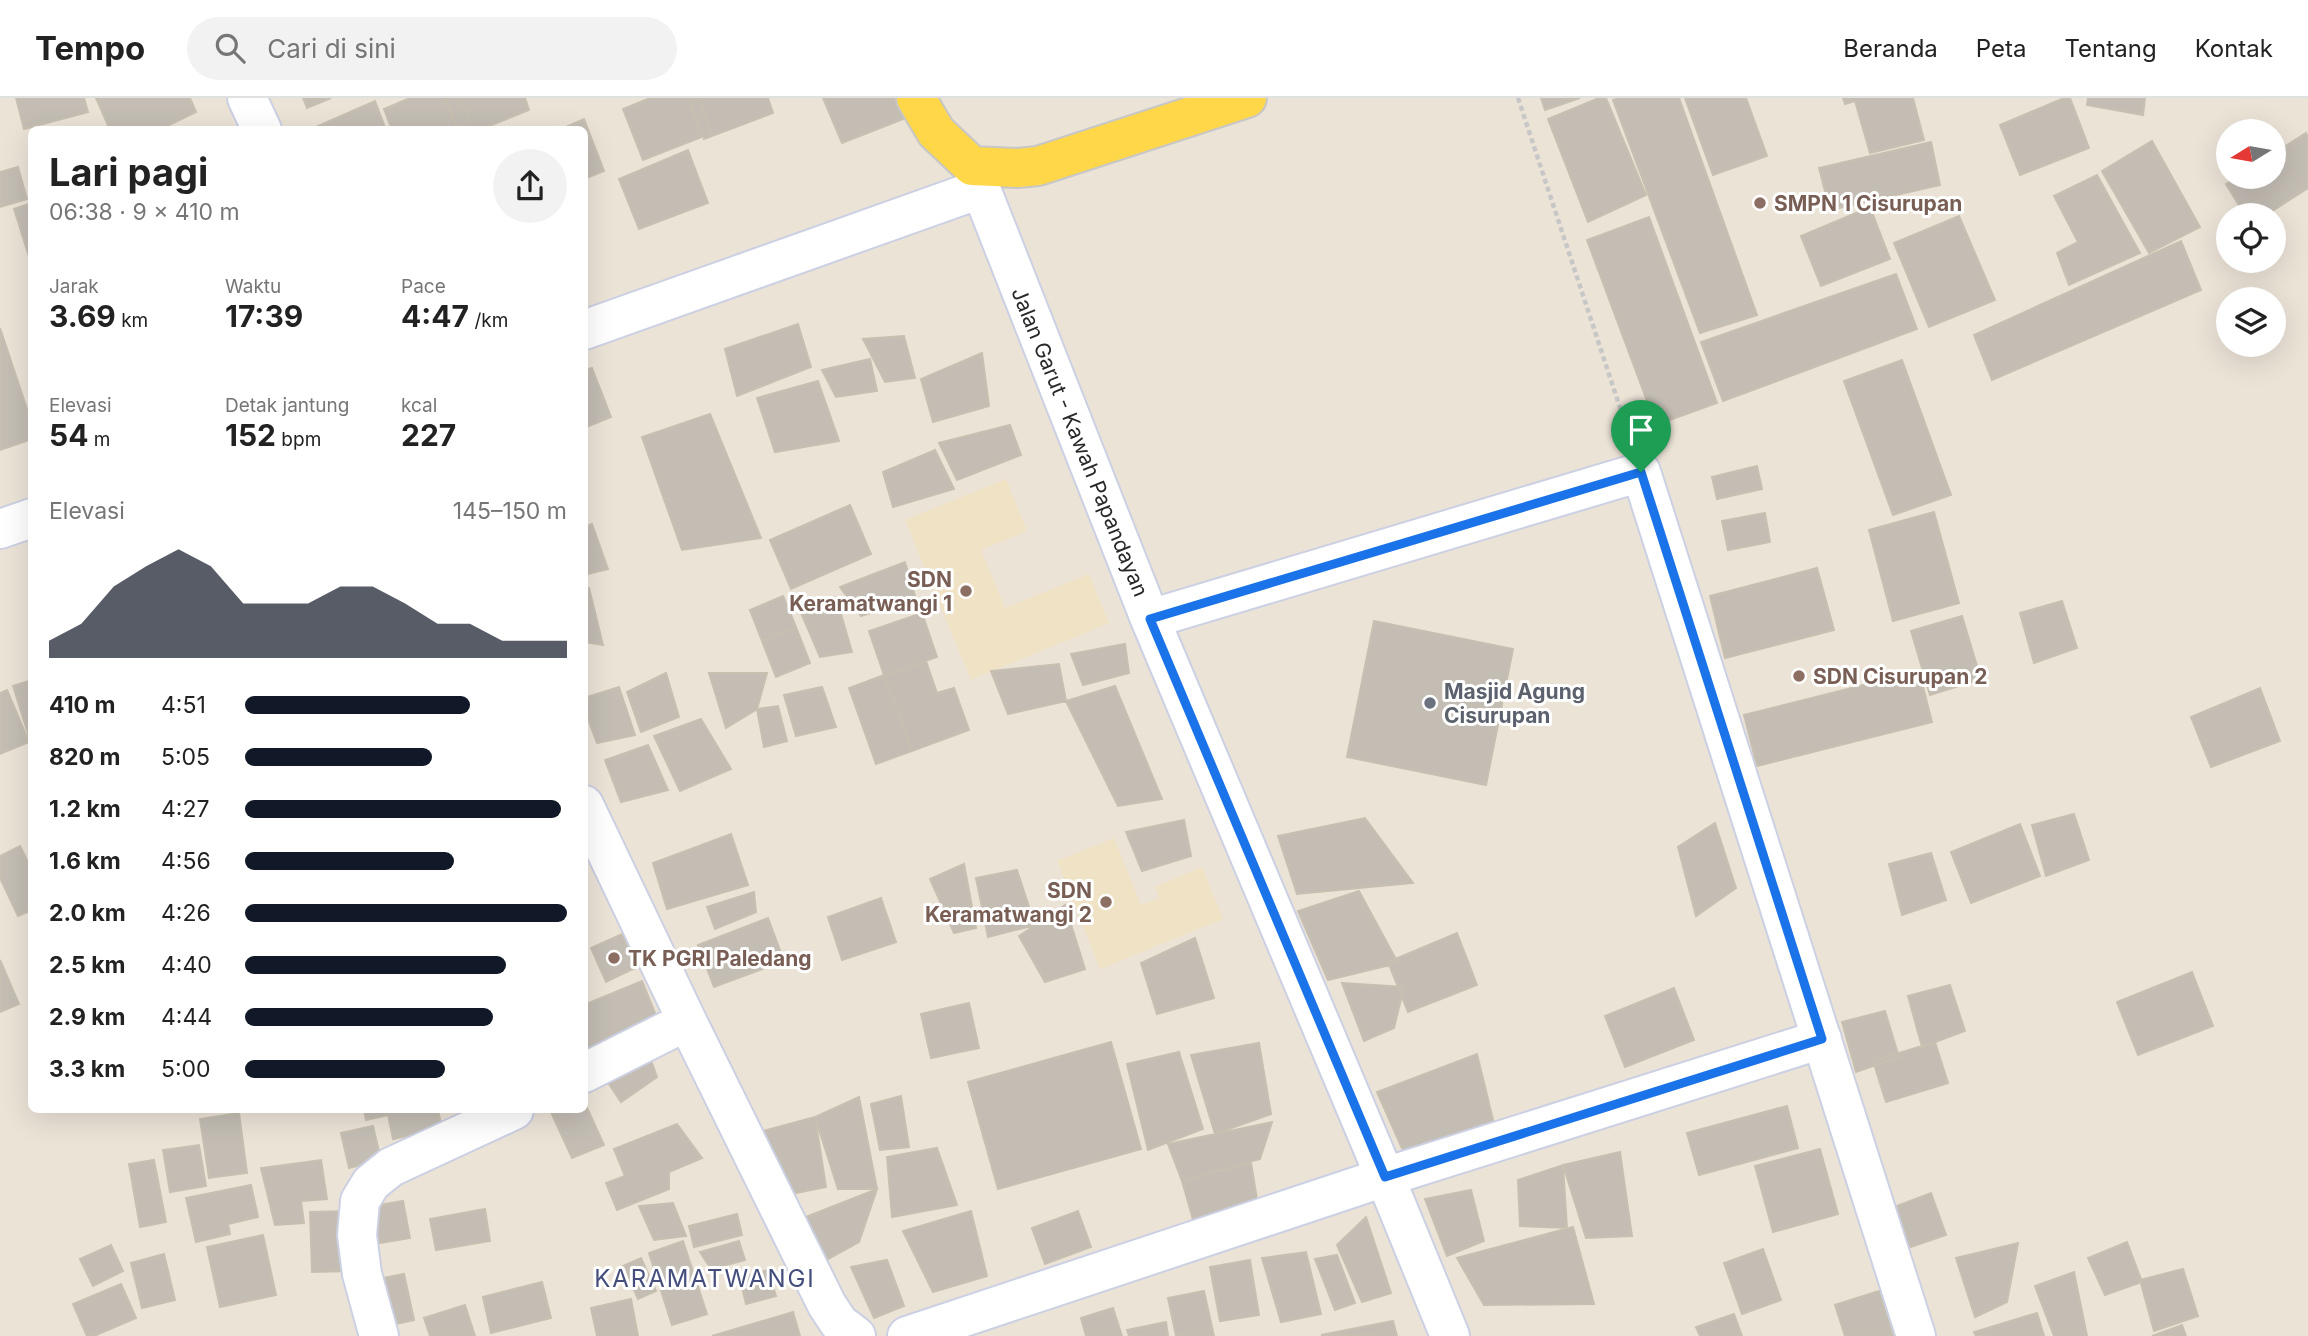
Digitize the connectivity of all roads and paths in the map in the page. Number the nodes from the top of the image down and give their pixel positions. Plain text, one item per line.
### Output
1 (247, 98) edge
2 (916, 98) edge
3 (1247, 98) edge
4 (1518, 98) edge
5 (260, 126) edge
6 (968, 168) junction
7 (588, 328) edge
8 (1641, 472) junction
9 (28, 519) edge
10 (0, 529) edge
11 (1150, 619) junction
12 (588, 813) edge
13 (687, 1021) junction
14 (1822, 1039) junction
15 (588, 1071) edge
16 (508, 1113) edge
17 (1385, 1177) junction
18 (379, 1336) edge
19 (856, 1336) edge
20 (908, 1336) edge
21 (1450, 1336) edge
22 (1916, 1336) edge

1 - 5 street
2 - 6 main road
3 - 6 main road
4 - 8 path
6 - 7 street
6 - 11 street, Jalan Garut - Kawah Papandayan
8 - 11 street
8 - 14 street
9 - 10 street
11 - 17 street, Jalan Garut - Kawah Papandayan
12 - 13 street
13 - 15 street
13 - 19 street
14 - 17 street
14 - 22 street
16 - 18 street
17 - 20 street
17 - 21 street, Jalan Garut - Kawah Papandayan

